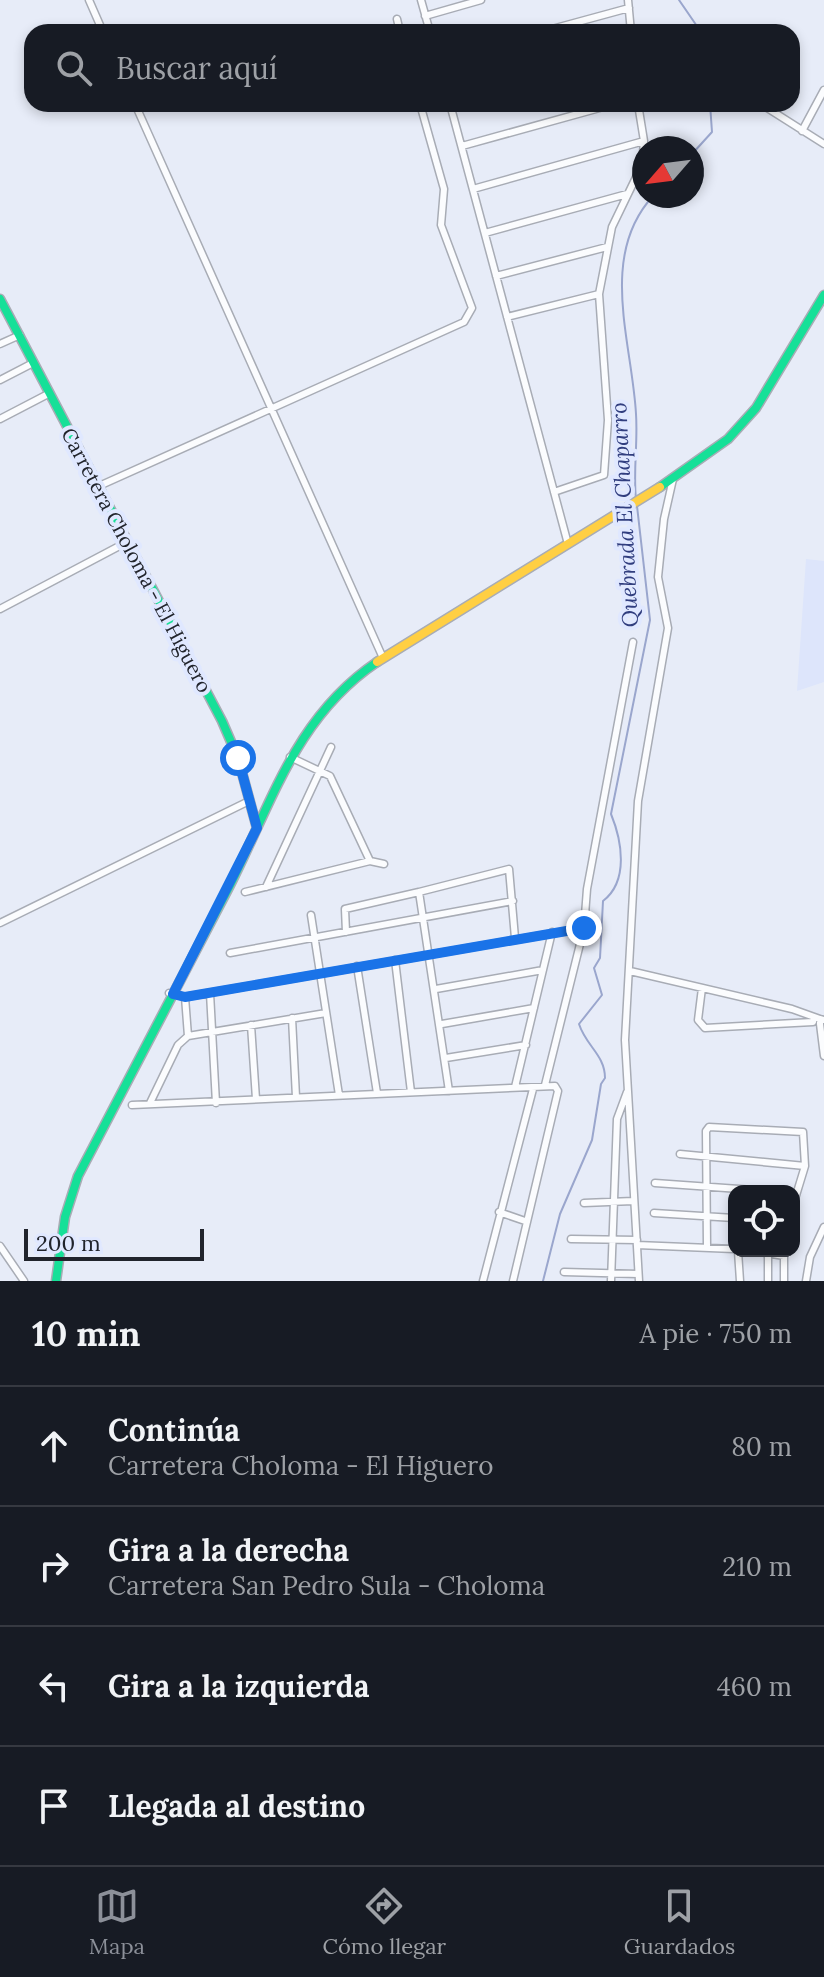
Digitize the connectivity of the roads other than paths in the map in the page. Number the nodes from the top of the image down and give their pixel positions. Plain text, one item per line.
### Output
1 (89, 0) edge
2 (421, 0) edge
3 (481, 0) edge
4 (628, 4) edge
5 (425, 16) junction
6 (397, 19) dead end
7 (100, 24) edge
8 (398, 24) edge
9 (428, 24) edge
10 (566, 24) edge
11 (630, 24) edge
12 (824, 90) edge
13 (139, 112) edge
14 (422, 112) edge
15 (452, 112) edge
16 (585, 112) edge
17 (639, 112) edge
18 (773, 112) edge
19 (802, 131) junction
20 (643, 136) edge
21 (632, 144) edge
22 (824, 144) edge
23 (462, 146) junction
24 (632, 184) edge
25 (473, 189) junction
26 (627, 194) junction
27 (485, 233) junction
28 (607, 247) junction
29 (496, 276) junction
30 (599, 294) junction
31 (824, 295) edge
32 (0, 299) edge
33 (507, 317) junction
34 (20, 335) junction
35 (0, 344) edge
36 (33, 363) junction
37 (0, 380) edge
38 (50, 393) junction
39 (273, 408) junction
40 (0, 419) edge
41 (673, 479) junction
42 (99, 486) junction
43 (554, 492) junction
44 (127, 542) junction
45 (568, 544) junction
46 (0, 609) edge
47 (633, 642) dead end
48 (383, 658) junction
49 (331, 747) dead end
50 (290, 757) junction
51 (323, 770) junction
52 (249, 801) junction
53 (257, 828) junction
54 (370, 861) junction
55 (384, 864) dead end
56 (266, 887) junction
57 (245, 892) dead end
58 (419, 892) junction
59 (513, 901) junction
60 (311, 915) dead end
61 (424, 918) junction
62 (0, 923) edge
63 (584, 928) junction
64 (346, 932) junction
65 (552, 932) junction
66 (314, 937) junction
67 (515, 938) junction
68 (230, 953) dead end
69 (429, 954) junction
70 (395, 960) junction
71 (357, 966) junction
72 (543, 970) junction
73 (630, 971) junction
74 (319, 972) junction
75 (702, 988) junction
76 (436, 989) junction
77 (171, 993) junction
78 (210, 993) junction
79 (185, 997) junction
80 (534, 1008) junction
81 (326, 1013) junction
82 (292, 1018) junction
83 (819, 1019) edge
84 (442, 1024) junction
85 (251, 1025) junction
86 (215, 1033) junction
87 (188, 1036) junction
88 (526, 1045) junction
89 (824, 1055) edge
90 (446, 1058) junction
91 (545, 1085) junction
92 (515, 1087) junction
93 (533, 1089) junction
94 (449, 1091) junction
95 (411, 1092) junction
96 (627, 1092) junction
97 (377, 1093) junction
98 (339, 1095) junction
99 (296, 1097) junction
100 (256, 1099) junction
101 (150, 1103) junction
102 (216, 1103) junction
103 (132, 1105) dead end
104 (680, 1154) dead end
105 (706, 1155) junction
106 (805, 1166) junction
107 (655, 1183) dead end
108 (798, 1185) edge
109 (706, 1186) junction
110 (728, 1188) edge
111 (633, 1201) junction
112 (613, 1202) junction
113 (584, 1203) dead end
114 (499, 1212) junction
115 (654, 1213) dead end
116 (707, 1215) junction
117 (728, 1217) edge
118 (525, 1221) junction
119 (824, 1227) edge
120 (571, 1239) dead end
121 (612, 1239) junction
122 (637, 1243) junction
123 (0, 1246) edge
124 (707, 1247) junction
125 (728, 1249) edge
126 (813, 1250) junction
127 (824, 1251) edge
128 (737, 1257) edge
129 (768, 1257) edge
130 (784, 1257) edge
131 (564, 1272) dead end
132 (611, 1272) junction
133 (638, 1277) edge
134 (24, 1281) edge
135 (54, 1281) edge
136 (483, 1281) edge
137 (513, 1281) edge
138 (611, 1281) edge
139 (740, 1281) edge
140 (768, 1281) edge
141 (784, 1281) edge
142 (806, 1281) edge

1 - 7 street
2 - 5 street
3 - 5 street
4 - 10 street
4 - 11 street
5 - 9 street
6 - 8 street
12 - 19 street
13 - 39 street
14 - 39 street
15 - 23 street
16 - 23 street
17 - 20 street
18 - 19 street
19 - 22 street
21 - 25 street
23 - 25 street
24 - 26 street
25 - 27 street
26 - 27 street
26 - 28 street
27 - 29 street
28 - 29 street
28 - 30 street
29 - 33 street
30 - 33 street
30 - 43 street
31 - 41 main road
32 - 34 main road, Carretera Choloma - El Higuero
33 - 43 street
34 - 35 street
34 - 36 main road, Carretera Choloma - El Higuero
36 - 37 street
36 - 38 main road, Carretera Choloma - El Higuero
38 - 40 street
38 - 42 main road, Carretera Choloma - El Higuero
39 - 42 street
39 - 48 street
41 - 45 main road
41 - 73 street
42 - 44 main road, Carretera Choloma - El Higuero
43 - 45 street
44 - 46 street
44 - 52 main road, Carretera Choloma - El Higuero
45 - 48 main road
47 - 63 street
48 - 50 main road
49 - 51 street
50 - 51 street
50 - 53 main road
51 - 54 street
51 - 56 street
52 - 53 main road, Carretera Choloma - El Higuero
52 - 62 street
53 - 77 main road
54 - 55 street
54 - 56 street
56 - 57 street
58 - 59 street
58 - 61 street
58 - 64 street
59 - 61 street
59 - 67 street
60 - 66 street
61 - 64 street
61 - 69 street
63 - 65 street
63 - 91 street
64 - 66 street
65 - 67 street
65 - 72 street
66 - 68 street
66 - 74 street
67 - 69 street
69 - 70 street
69 - 76 street
70 - 71 street
70 - 95 street
71 - 74 street
71 - 97 street
72 - 76 street
72 - 80 street
73 - 75 street
73 - 96 street
74 - 78 street
74 - 81 street
75 - 83 street
75 - 83 street
76 - 84 street
77 - 79 street
77 - 135 main road
78 - 79 street
78 - 86 street
79 - 87 street
80 - 84 street
80 - 88 street
81 - 82 street
81 - 98 street
82 - 85 street
82 - 99 street
83 - 89 street
84 - 90 street
85 - 86 street
85 - 100 street
86 - 87 street
86 - 102 street
87 - 101 street
88 - 90 street
88 - 92 street
90 - 94 street
91 - 93 street
91 - 118 street
92 - 93 street
92 - 94 street
93 - 114 street
94 - 95 street
95 - 97 street
96 - 111 street
96 - 112 street
97 - 98 street
98 - 99 street
99 - 100 street
100 - 102 street
101 - 102 street
101 - 103 street
104 - 105 street
105 - 106 street
105 - 106 street
105 - 109 street
106 - 108 street
107 - 109 street
109 - 110 street
109 - 116 street
111 - 112 street
111 - 122 street
112 - 113 street
112 - 121 street
114 - 118 street
114 - 136 street
115 - 116 street
116 - 117 street
116 - 124 street
118 - 137 street
119 - 126 street
120 - 121 street
121 - 122 street
121 - 132 street
122 - 124 street
122 - 133 street
123 - 134 street
124 - 125 street
126 - 127 street
126 - 142 street
128 - 139 street
129 - 140 street
130 - 141 street
131 - 132 street
132 - 133 street
132 - 138 street

